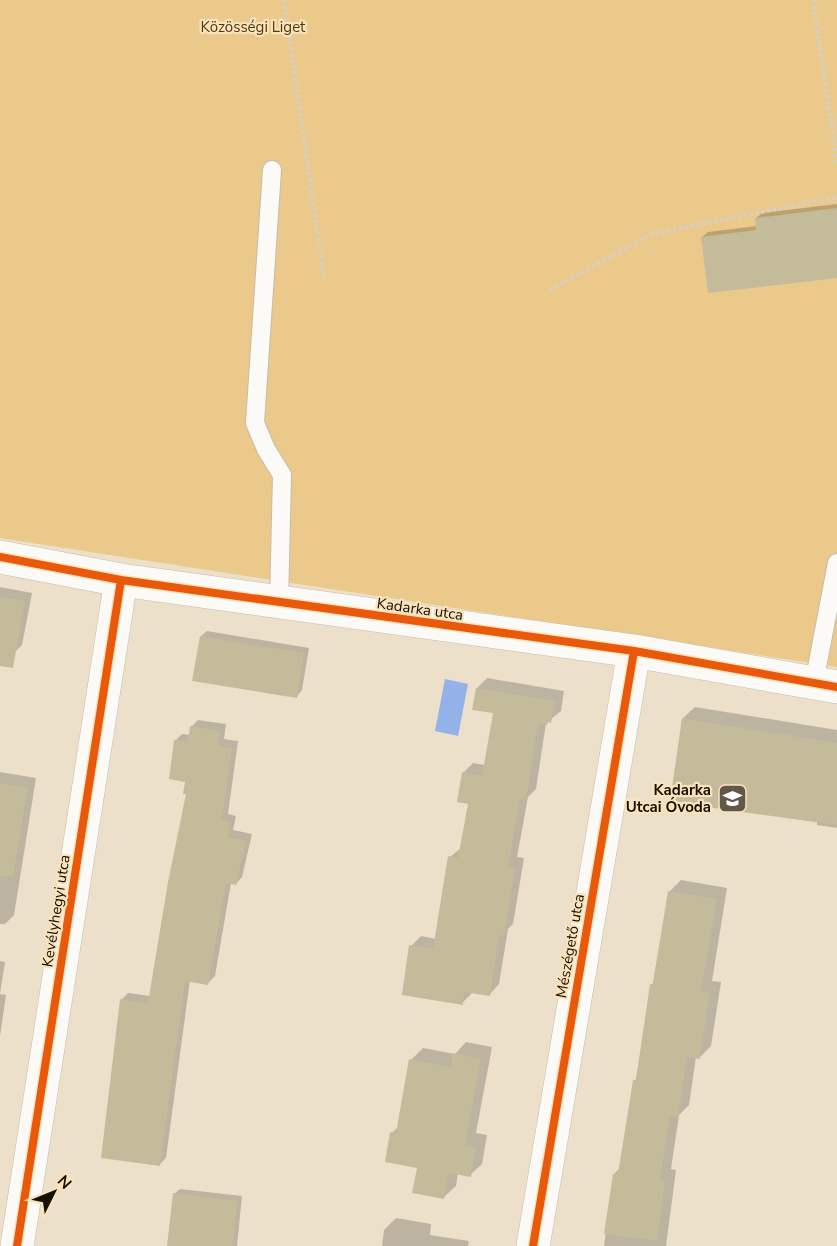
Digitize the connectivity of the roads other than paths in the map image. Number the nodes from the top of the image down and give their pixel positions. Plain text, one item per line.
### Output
1 (272, 170) dead end
2 (0, 557) edge
3 (837, 563) edge
4 (121, 580) junction
5 (279, 604) junction
6 (634, 651) junction
7 (826, 685) edge
8 (17, 1246) edge
9 (533, 1246) edge

1 - 5 lane
2 - 4 street, Kadarka utca
3 - 7 lane
4 - 5 street, Kadarka utca
4 - 8 street, Kevélyhegyi utca
5 - 6 street, Kadarka utca
6 - 7 street, Kadarka utca
6 - 9 street, Mészégető utca

